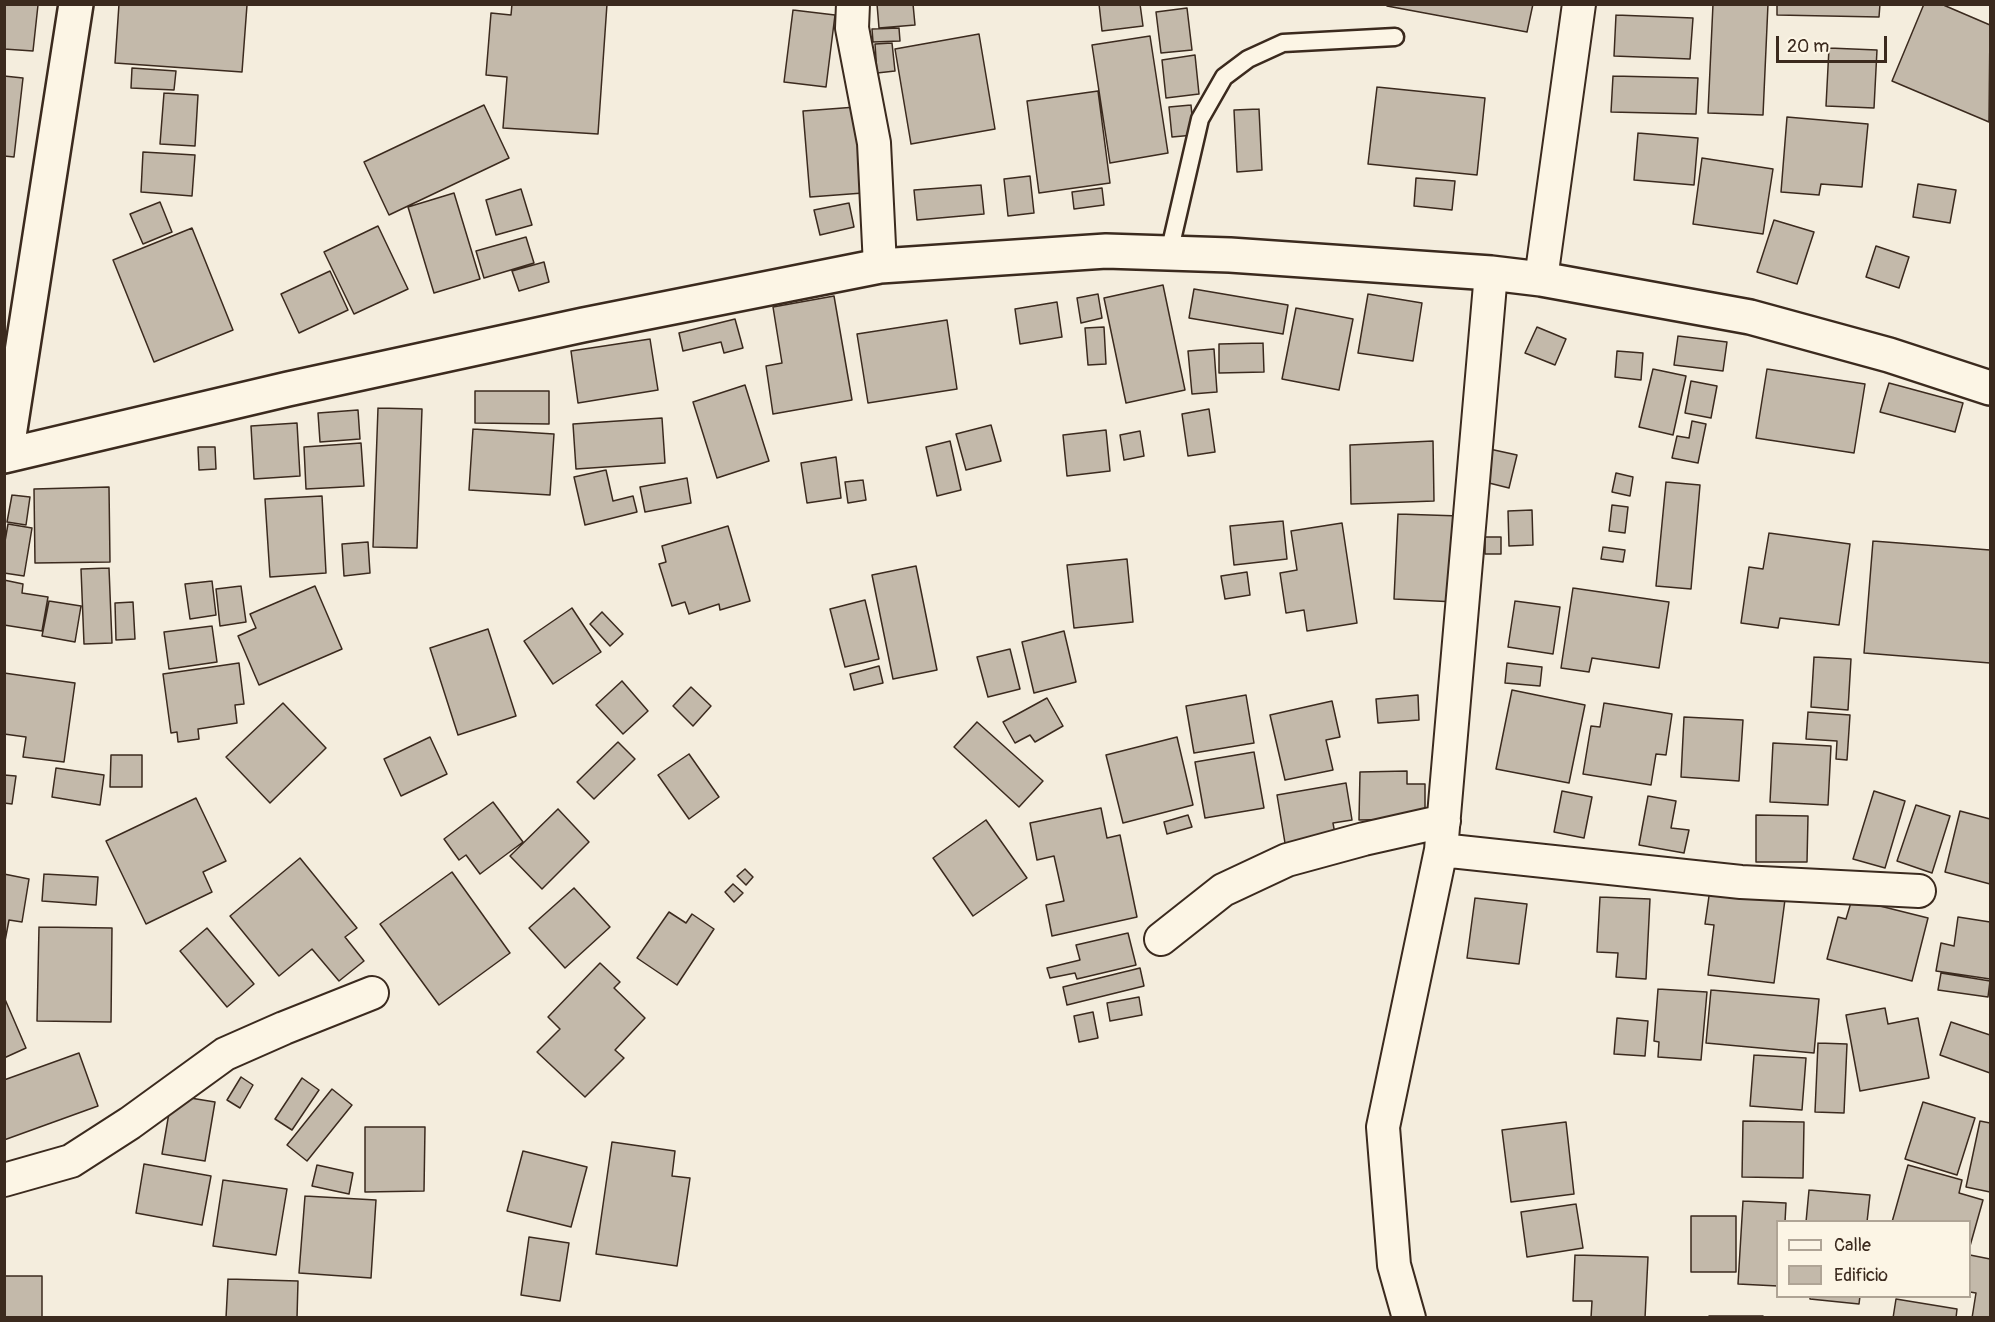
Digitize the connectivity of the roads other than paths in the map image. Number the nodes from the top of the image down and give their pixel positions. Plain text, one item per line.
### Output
1 (76, 4) edge
2 (853, 4) edge
3 (1579, 4) edge
4 (1395, 37) dead end
5 (1169, 253) junction
6 (880, 266) junction
7 (1491, 273) junction
8 (1541, 279) junction
9 (1990, 388) edge
10 (5, 458) edge
11 (1443, 836) junction
12 (1919, 891) dead end
13 (1161, 939) dead end
14 (372, 993) dead end
15 (4, 1180) edge
16 (1409, 1317) edge

1 - 10 main road
2 - 6 street
3 - 8 street
4 - 5 lane
5 - 6 main road
5 - 7 main road
6 - 10 main road
7 - 8 main road
7 - 11 street
8 - 9 main road
11 - 12 street
11 - 13 street
11 - 16 street
14 - 15 street

